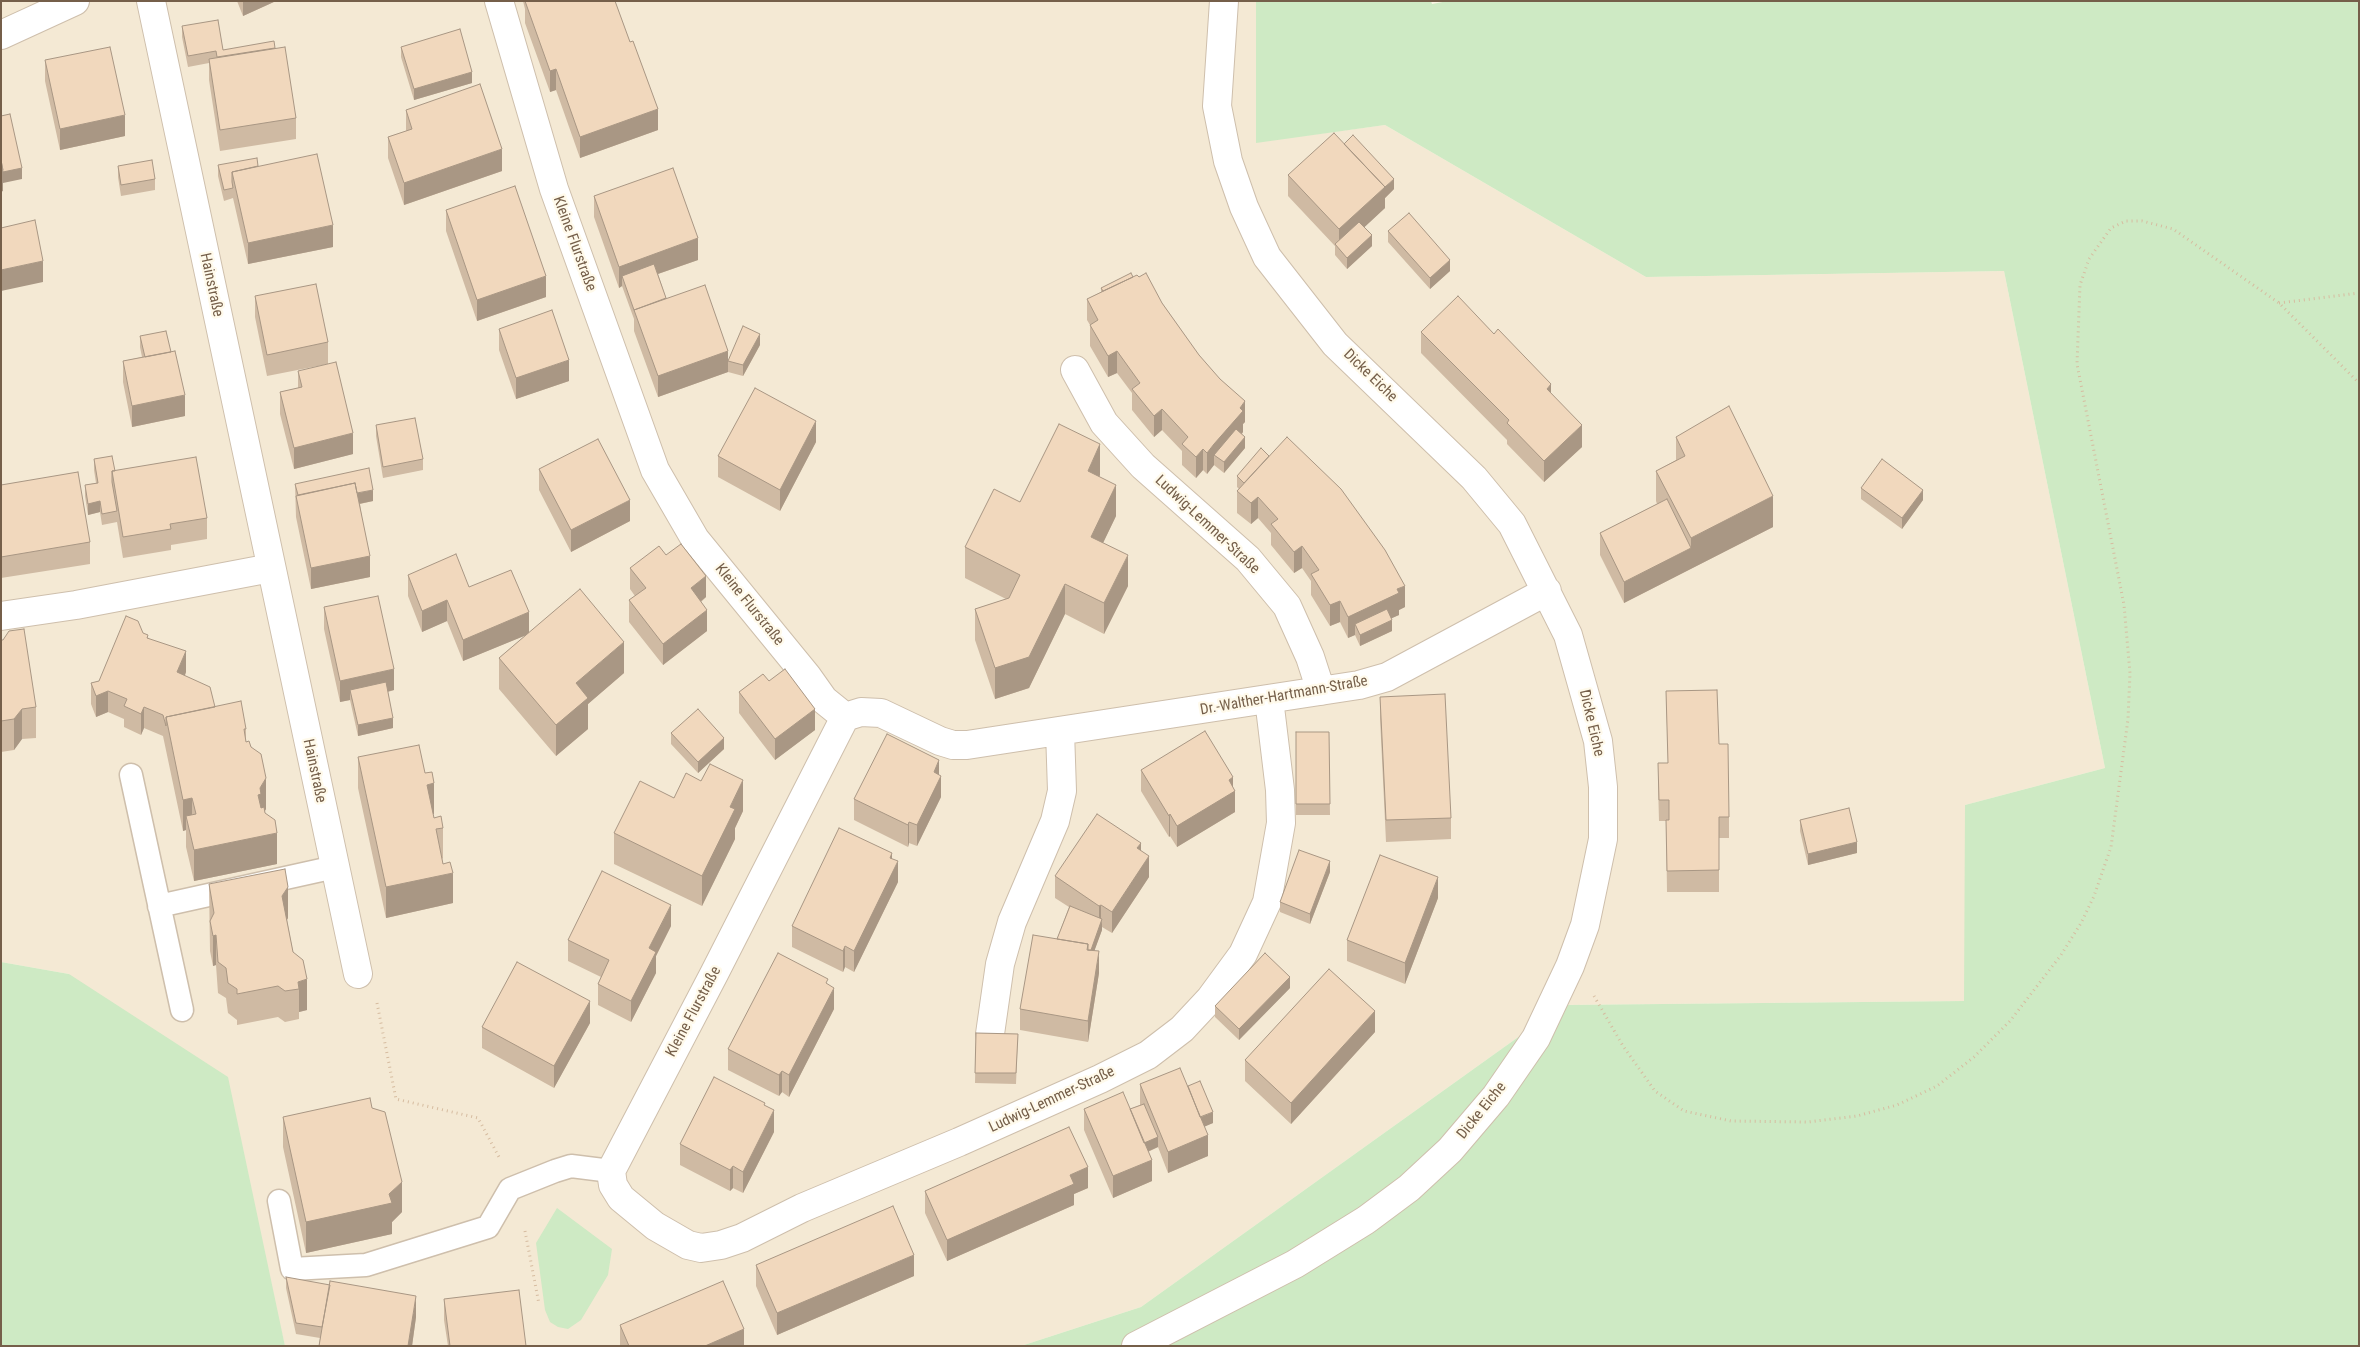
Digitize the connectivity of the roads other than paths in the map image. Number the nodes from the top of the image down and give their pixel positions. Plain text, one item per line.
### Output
1 (75, 1) edge
2 (151, 1) edge
3 (500, 1) edge
4 (1224, 1) edge
5 (1, 35) edge
6 (1075, 370) dead end
7 (271, 568) junction
8 (1547, 591) junction
9 (1, 616) edge
10 (1321, 691) junction
11 (1270, 699) junction
12 (845, 716) junction
13 (1060, 731) junction
14 (131, 776) dead end
15 (334, 867) junction
16 (159, 906) junction
17 (367, 984) road end
18 (182, 1010) dead end
19 (990, 1034) edge
20 (611, 1171) junction
21 (279, 1201) dead end
22 (1136, 1346) edge

1 - 5 street
2 - 7 street, Hainstraße
3 - 12 street, Kleine Flurstraße
4 - 8 street, Dicke Eiche
6 - 10 street, Ludwig-Lemmer-Straße
7 - 9 street
7 - 15 street, Hainstraße
8 - 10 street, Dr.-Walther-Hartmann-Straße
8 - 22 street, Dicke Eiche
10 - 11 street, Dr.-Walther-Hartmann-Straße
11 - 13 street, Dr.-Walther-Hartmann-Straße
11 - 20 street, Ludwig-Lemmer-Straße
12 - 13 street, Dr.-Walther-Hartmann-Straße
12 - 20 street, Kleine Flurstraße
13 - 19 street
14 - 16 lane
15 - 16 lane
15 - 17 street, Hainstraße
16 - 18 lane
20 - 21 lane

